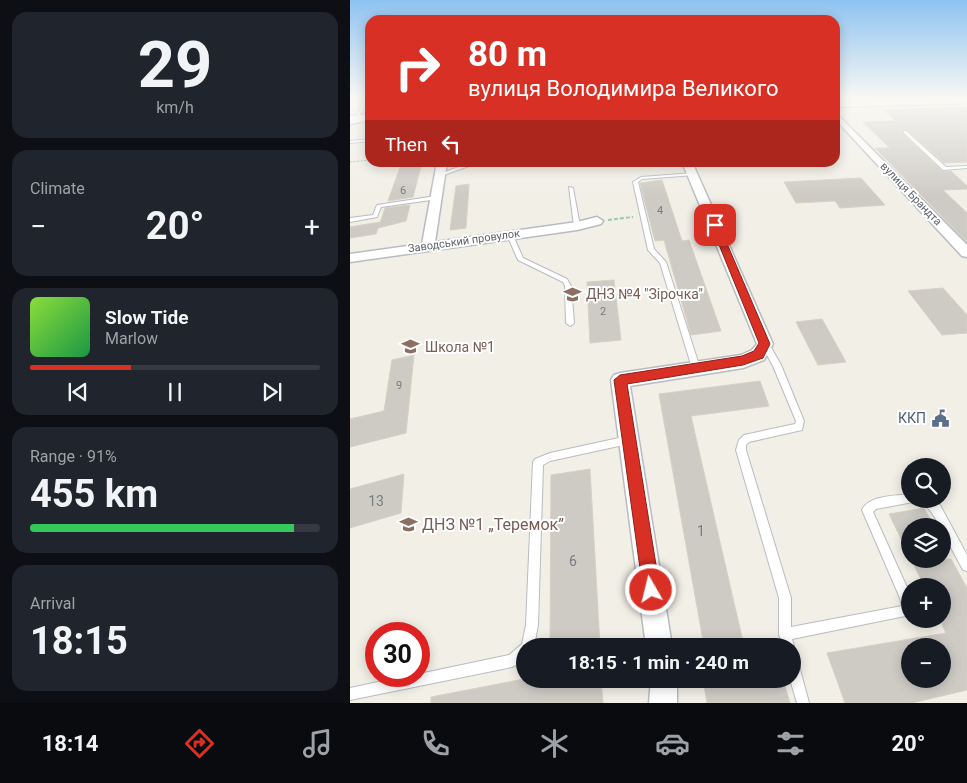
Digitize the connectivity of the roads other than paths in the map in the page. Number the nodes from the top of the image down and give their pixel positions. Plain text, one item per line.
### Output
1 (852, 131) edge
2 (905, 132) dead end
3 (365, 140) edge
4 (350, 142) edge
5 (441, 167) edge
6 (464, 167) edge
7 (690, 168) edge
8 (967, 168) edge
9 (440, 176) junction
10 (571, 188) dead end
11 (436, 198) junction
12 (350, 220) edge
13 (597, 221) road end
14 (577, 226) junction
15 (510, 235) junction
16 (428, 246) junction
17 (967, 253) edge
18 (350, 258) edge
19 (570, 323) dead end
20 (765, 344) junction
21 (696, 368) junction
22 (630, 439) junction
23 (901, 500) edge
24 (935, 508) edge
25 (967, 566) edge
26 (785, 634) junction
27 (530, 638) edge
28 (658, 638) edge
29 (786, 638) edge
30 (516, 657) edge
31 (664, 688) edge
32 (799, 688) edge
33 (350, 694) edge
34 (663, 703) edge
35 (803, 703) edge

1 - 17 street, вулиця Брандта
2 - 8 lane
3 - 4 lane
5 - 9 street
6 - 9 lane
7 - 20 street
7 - 21 lane
9 - 11 street
10 - 14 lane
11 - 12 lane
11 - 16 street
13 - 14 street, Заводський провулок
14 - 15 street, Заводський провулок
15 - 16 street, Заводський провулок
15 - 19 lane
16 - 18 street, Заводський провулок
20 - 21 street
20 - 26 lane
21 - 22 street
22 - 27 lane
22 - 28 street
23 - 26 lane
24 - 25 lane
26 - 29 lane
30 - 33 lane
31 - 34 street
32 - 35 lane

